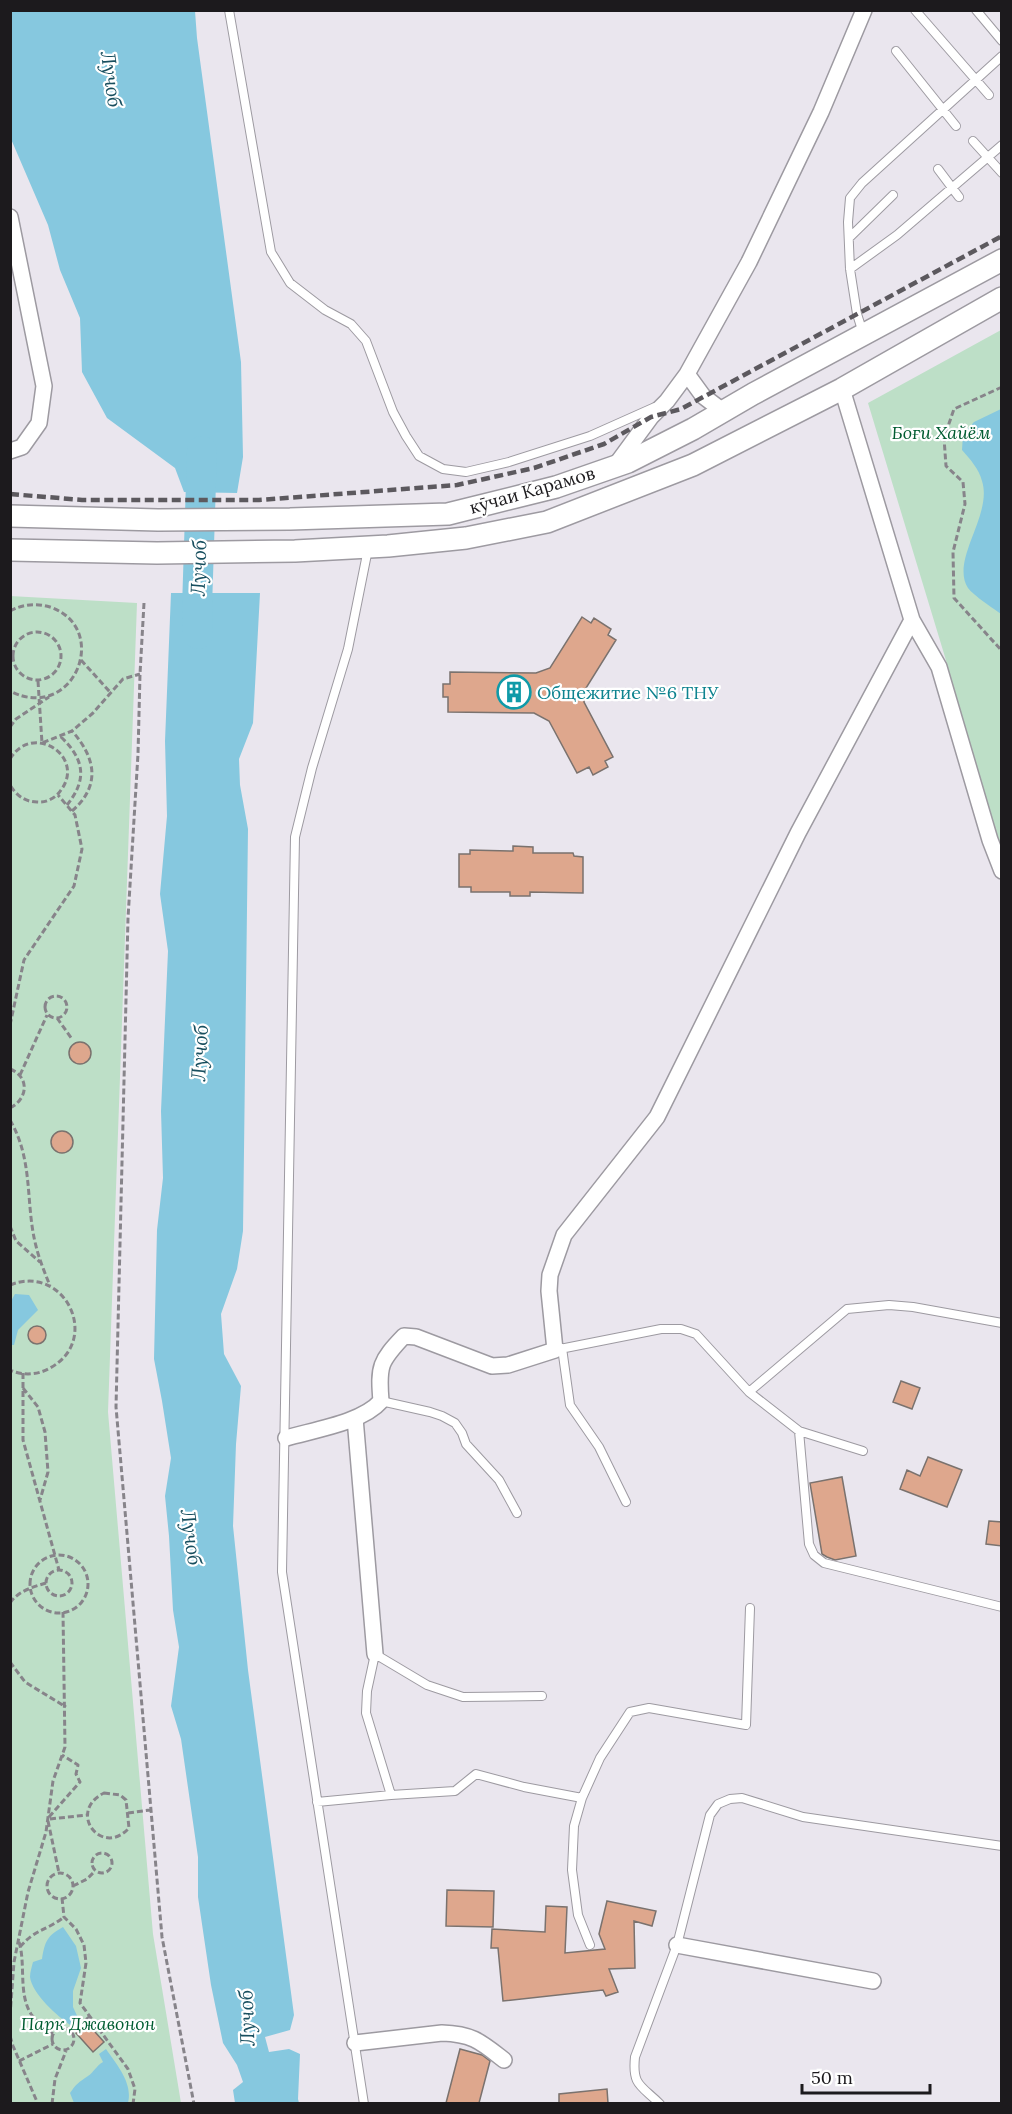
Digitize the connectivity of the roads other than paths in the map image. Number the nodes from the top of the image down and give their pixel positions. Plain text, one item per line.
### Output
1 (230, 10) edge
2 (864, 10) edge
3 (915, 10) edge
4 (976, 10) edge
5 (1002, 41) edge
6 (896, 51) dead end
7 (1002, 56) edge
8 (976, 80) junction
9 (989, 95) dead end
10 (944, 110) junction
11 (956, 126) dead end
12 (972, 141) dead end
13 (1002, 144) edge
14 (988, 157) junction
15 (938, 169) dead end
16 (1002, 172) edge
17 (952, 188) junction
18 (893, 195) dead end
19 (959, 196) dead end
20 (10, 217) edge
21 (849, 238) junction
22 (1002, 260) edge
23 (850, 269) junction
24 (979, 272) junction
25 (998, 300) edge
26 (863, 335) junction
27 (687, 374) junction
28 (842, 389) junction
29 (667, 401) junction
30 (724, 412) junction
31 (10, 451) edge
32 (615, 466) junction
33 (10, 516) edge
34 (368, 547) junction
35 (10, 550) edge
36 (912, 620) junction
37 (1002, 872) edge
38 (1002, 1323) edge
39 (559, 1349) junction
40 (749, 1392) junction
41 (381, 1401) junction
42 (355, 1418) junction
43 (799, 1431) junction
44 (286, 1438) junction
45 (863, 1451) dead end
46 (626, 1502) dead end
47 (517, 1513) dead end
48 (1002, 1607) edge
49 (750, 1608) dead end
50 (375, 1654) junction
51 (542, 1696) dead end
52 (391, 1795) junction
53 (582, 1798) junction
54 (318, 1802) junction
55 (1002, 1846) edge
56 (590, 1945) dead end
57 (677, 1945) junction
58 (873, 1981) dead end
59 (355, 2043) junction
60 (504, 2060) dead end
61 (364, 2103) edge
62 (660, 2103) edge

1 - 29 lane
2 - 27 street
3 - 8 lane
4 - 5 lane
6 - 10 lane
7 - 8 lane
8 - 9 lane
8 - 10 lane
10 - 11 lane
10 - 21 lane
12 - 14 lane
13 - 14 lane
14 - 16 lane
14 - 17 lane
15 - 17 lane
17 - 19 lane
17 - 23 lane
18 - 21 lane
20 - 31 street
21 - 23 lane
22 - 24 main road, кӯчаи Карамов
23 - 26 lane
24 - 25 main road
24 - 26 main road, кӯчаи Карамов
25 - 28 main road, кӯчаи Карамов
26 - 30 main road, кӯчаи Карамов
27 - 29 street
27 - 30 street
28 - 34 main road, кӯчаи Карамов
28 - 36 street
29 - 32 street
30 - 32 main road, кӯчаи Карамов
32 - 33 main road, кӯчаи Карамов
34 - 35 main road, кӯчаи Карамов
34 - 44 lane
36 - 37 street
36 - 39 street
38 - 40 lane
39 - 40 lane
39 - 41 street
39 - 46 lane
40 - 43 lane
41 - 42 street
41 - 47 lane
42 - 44 street
42 - 50 street
43 - 45 lane
43 - 48 lane
44 - 54 lane
49 - 53 lane
50 - 51 lane
50 - 52 lane
52 - 53 lane
52 - 54 lane
53 - 56 lane
54 - 59 lane
55 - 57 lane
57 - 58 street
57 - 62 lane
59 - 60 street
59 - 61 lane

